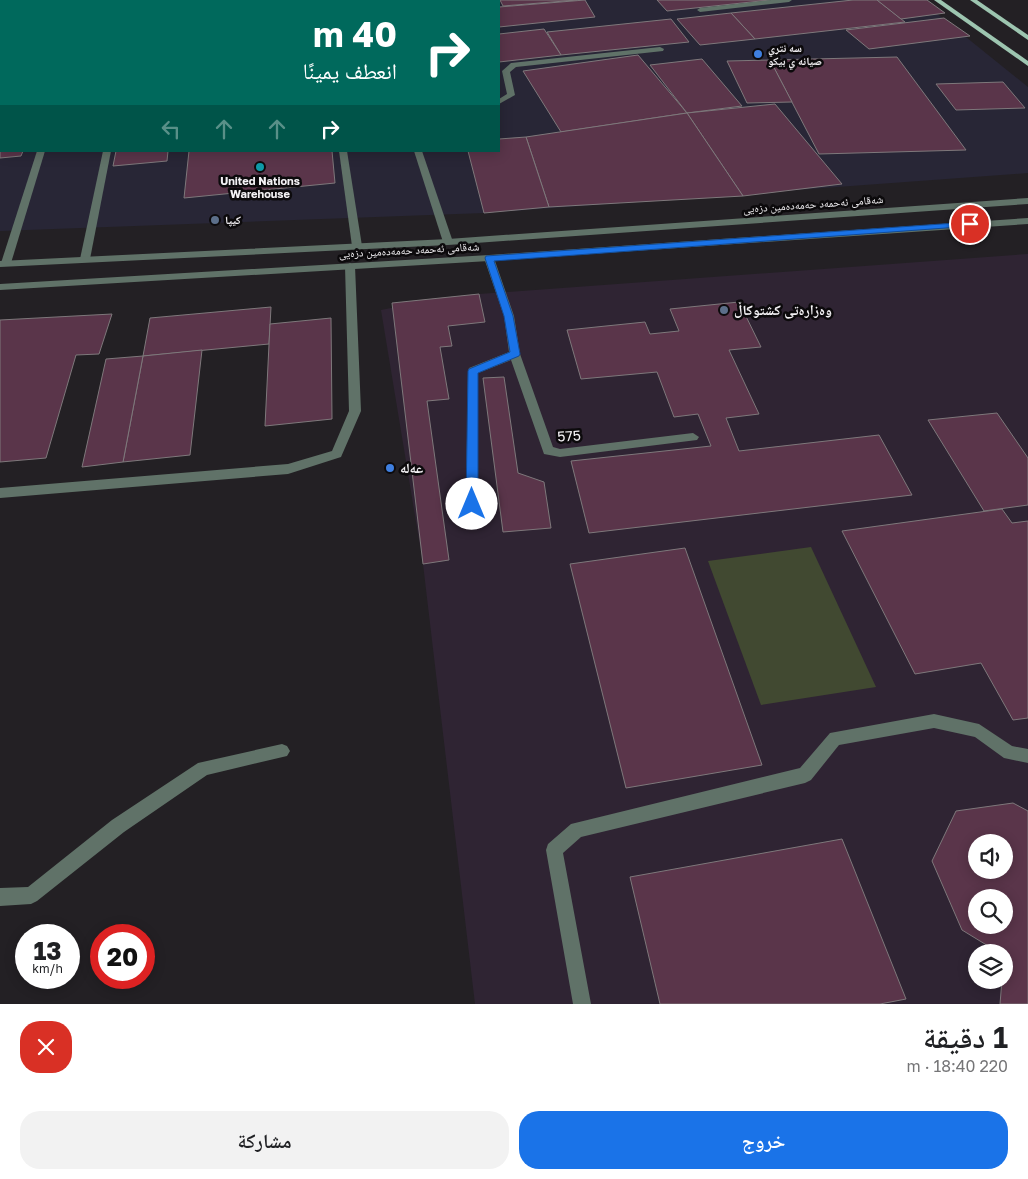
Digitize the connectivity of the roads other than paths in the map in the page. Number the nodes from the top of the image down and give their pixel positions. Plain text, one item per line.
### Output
1 (789, 0) edge
2 (937, 0) edge
3 (973, 0) edge
4 (700, 10) dead end
5 (1028, 38) edge
6 (660, 48) dead end
7 (1028, 64) edge
8 (500, 101) edge
9 (41, 152) edge
10 (107, 152) edge
11 (343, 152) edge
12 (418, 152) edge
13 (1028, 201) edge
14 (1028, 220) edge
15 (448, 242) junction
16 (357, 246) junction
17 (489, 258) junction
18 (85, 260) junction
19 (3, 264) edge
20 (350, 266) junction
21 (0, 287) edge
22 (515, 354) junction
23 (693, 437) dead end
24 (0, 493) edge
25 (472, 504) dead end
26 (282, 751) dead end
27 (1028, 756) edge
28 (0, 897) edge
29 (582, 1004) edge

1 - 4 street
2 - 7 main road
3 - 5 main road
6 - 8 street
9 - 19 street
10 - 18 street
11 - 16 street
12 - 15 street
13 - 15 street, شەقامی ئەحمەد حەمەدەمین دزەیی
14 - 17 street, شەقامی ئەحمەد حەمەدەمین دزەیی
15 - 16 street, شەقامی ئەحمەد حەمەدەمین دزەیی
16 - 18 street, شەقامی ئەحمەد حەمەدەمین دزەیی
17 - 20 street, شەقامی ئەحمەد حەمەدەمین دزەیی
17 - 22 street
18 - 19 street, شەقامی ئەحمەد حەمەدەمین دزەیی
20 - 21 street, شەقامی ئەحمەد حەمەدەمین دزەیی
20 - 24 street
22 - 23 street, 575
22 - 25 street
26 - 28 street
27 - 29 street

